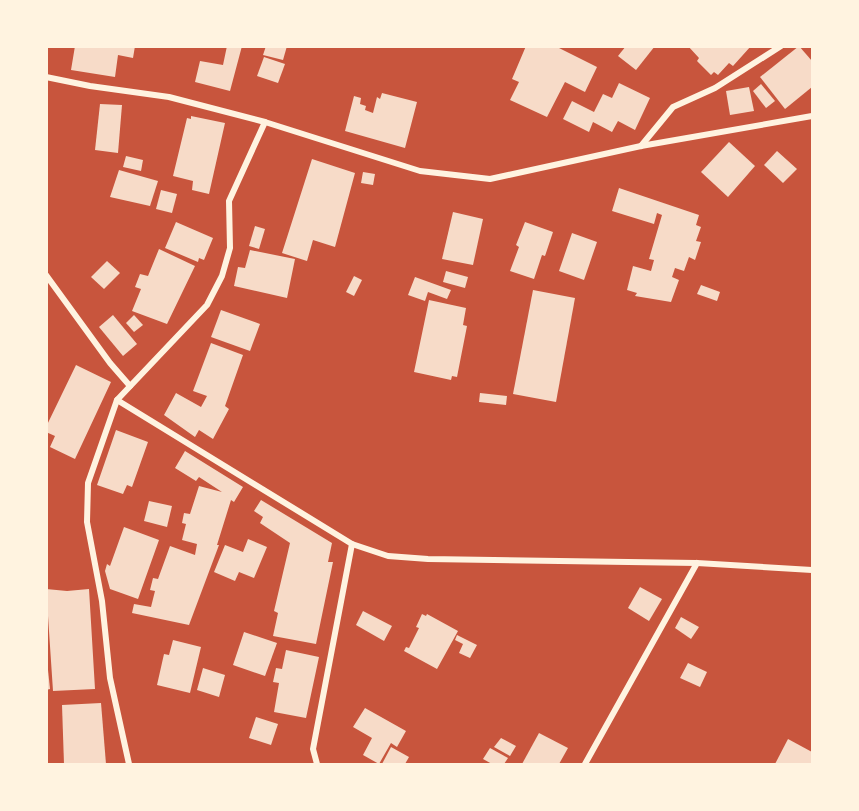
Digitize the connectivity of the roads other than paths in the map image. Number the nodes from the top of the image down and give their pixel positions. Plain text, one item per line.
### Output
1 (781, 46) edge
2 (46, 76) edge
3 (813, 117) edge
4 (265, 122) junction
5 (641, 146) junction
6 (46, 276) edge
7 (130, 386) junction
8 (117, 400) junction
9 (352, 544) junction
10 (697, 563) junction
11 (813, 570) edge
12 (129, 765) edge
13 (316, 765) edge
14 (585, 765) edge

1 - 5 street
2 - 4 street
3 - 5 street
4 - 5 street
4 - 7 street
6 - 7 street
7 - 8 street
8 - 9 street
8 - 12 street
9 - 10 street
9 - 13 street
10 - 11 street
10 - 14 street

